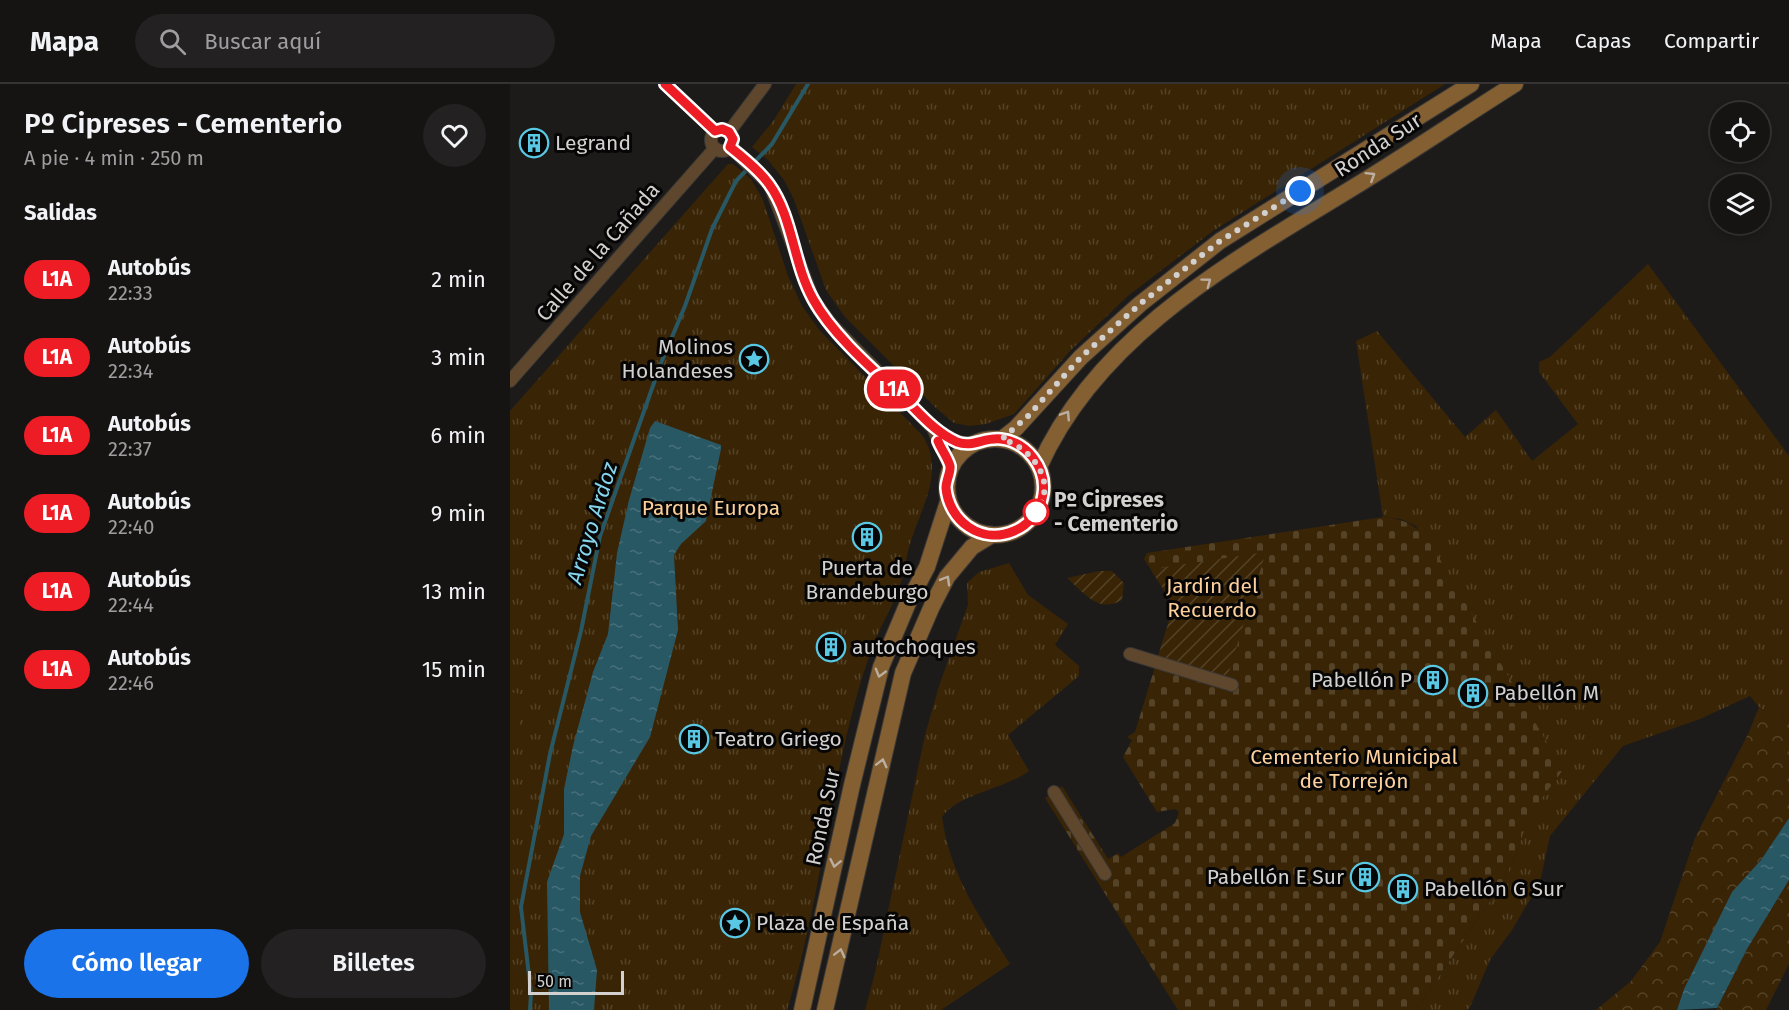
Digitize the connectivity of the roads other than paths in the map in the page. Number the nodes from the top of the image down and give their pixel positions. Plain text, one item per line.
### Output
1 (665, 84) edge
2 (765, 84) edge
3 (1471, 84) edge
4 (1515, 84) edge
5 (715, 131) junction
6 (729, 132) junction
7 (730, 147) junction
8 (716, 148) junction
9 (510, 381) edge
10 (933, 428) junction
11 (1002, 439) junction
12 (970, 445) junction
13 (950, 467) junction
14 (1039, 467) junction
15 (948, 502) junction
16 (990, 536) junction
17 (1130, 654) dead end
18 (1232, 685) dead end
19 (1054, 792) dead end
20 (1105, 874) dead end
21 (802, 1010) edge
22 (825, 1010) edge

1 - 5 street
2 - 6 street
3 - 11 main road, Ronda Sur
14 -> 4 main road, Ronda Sur
5 - 6 street
5 - 8 street
6 - 7 street
7 - 8 street
7 - 10 street
8 - 9 street, Calle de la Cañada
10 - 12 street
10 - 13 street
11 - 12 main road
11 - 14 main road
12 - 13 main road
13 - 15 main road, Ronda Sur
14 - 16 main road
15 - 16 main road
15 -> 21 main road, Ronda Sur
22 -> 16 main road
17 - 18 street
19 - 20 street

